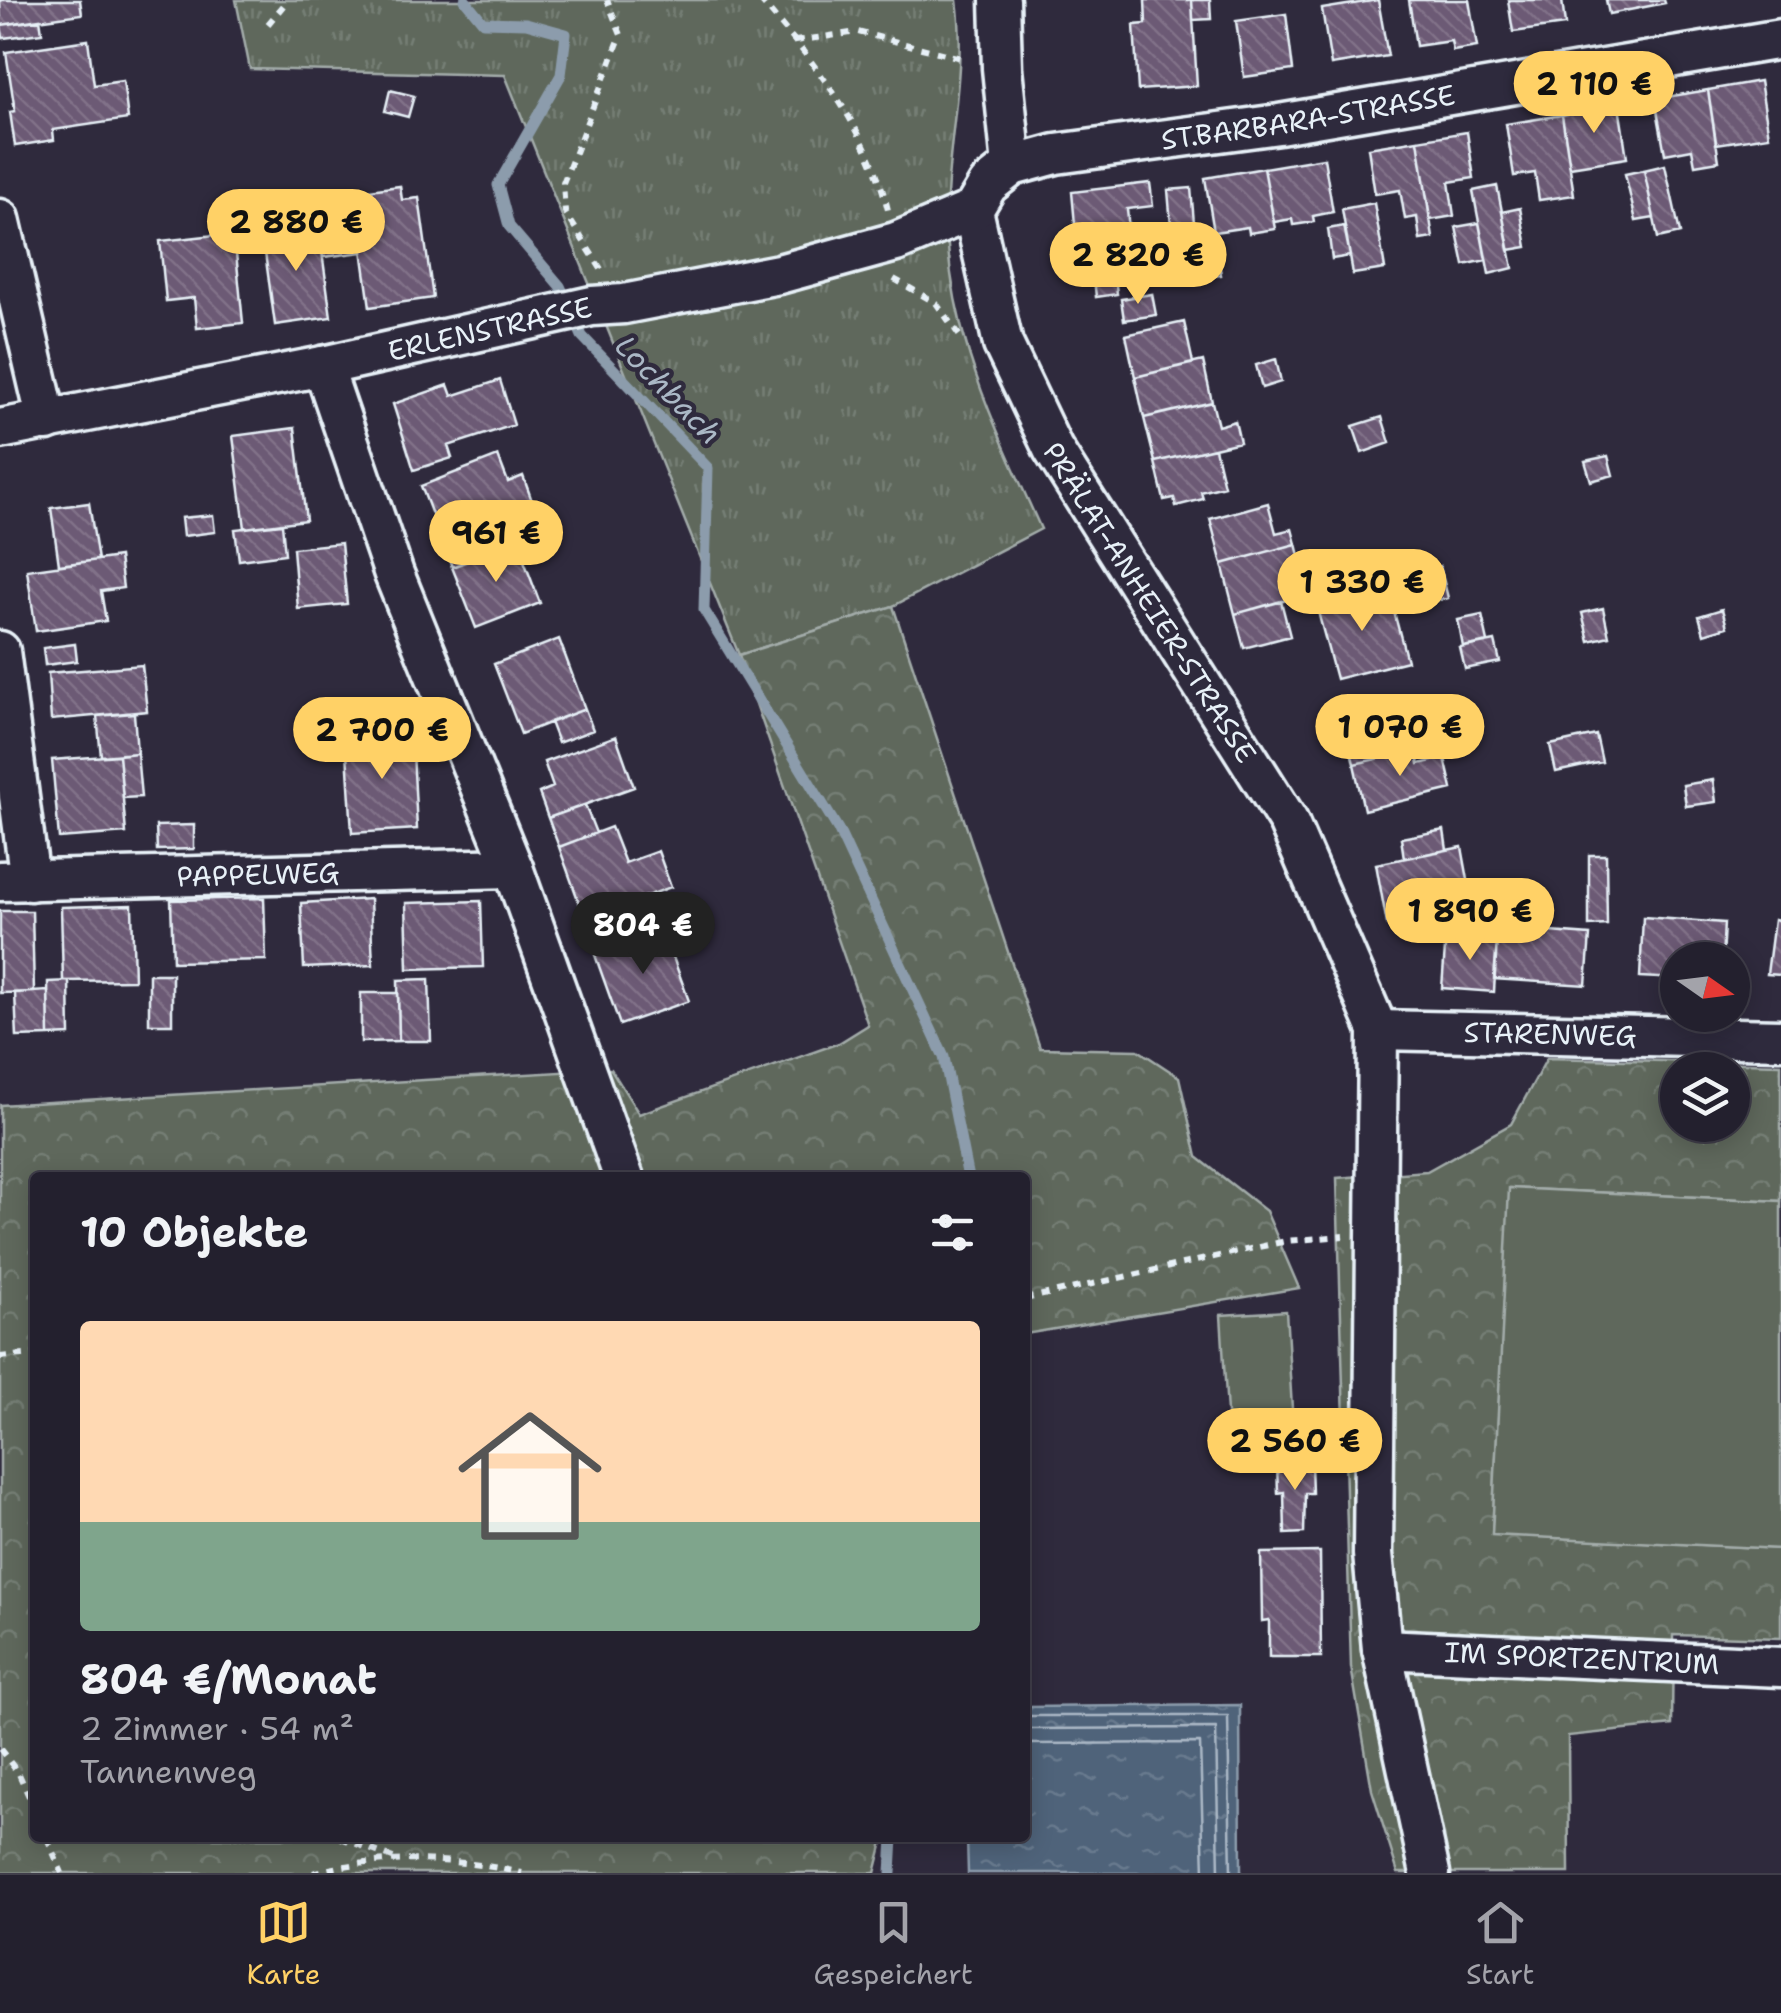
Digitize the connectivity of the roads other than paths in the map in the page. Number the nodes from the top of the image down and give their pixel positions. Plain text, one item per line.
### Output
1 (1000, 0) edge
2 (1781, 39) edge
3 (1012, 166) junction
4 (973, 210) junction
5 (0, 219) edge
6 (324, 366) junction
7 (47, 421) junction
8 (0, 429) edge
9 (0, 651) edge
10 (513, 868) junction
11 (15, 881) edge
12 (1378, 1030) junction
13 (1781, 1040) edge
14 (622, 1172) edge
15 (1382, 1649) junction
16 (1781, 1667) edge
17 (1430, 1873) edge

1 - 3 street
2 - 3 street, ST.BARBARA-STRASSE
3 - 4 street
4 - 6 street, ERLENSTRASSE
4 - 12 street, PRÄLAT-ANHEIER-STRASSE
5 - 7 street
6 - 7 street, ERLENSTRASSE
6 - 10 street
7 - 8 street, ERLENSTRASSE
9 - 11 street
10 - 11 street, PAPPELWEG
10 - 14 street
12 - 13 street, STARENWEG
12 - 15 street, PRÄLAT-ANHEIER-STRASSE
15 - 16 street, IM SPORTZENTRUM
15 - 17 street, PRÄLAT-ANHEIER-STRASSE

